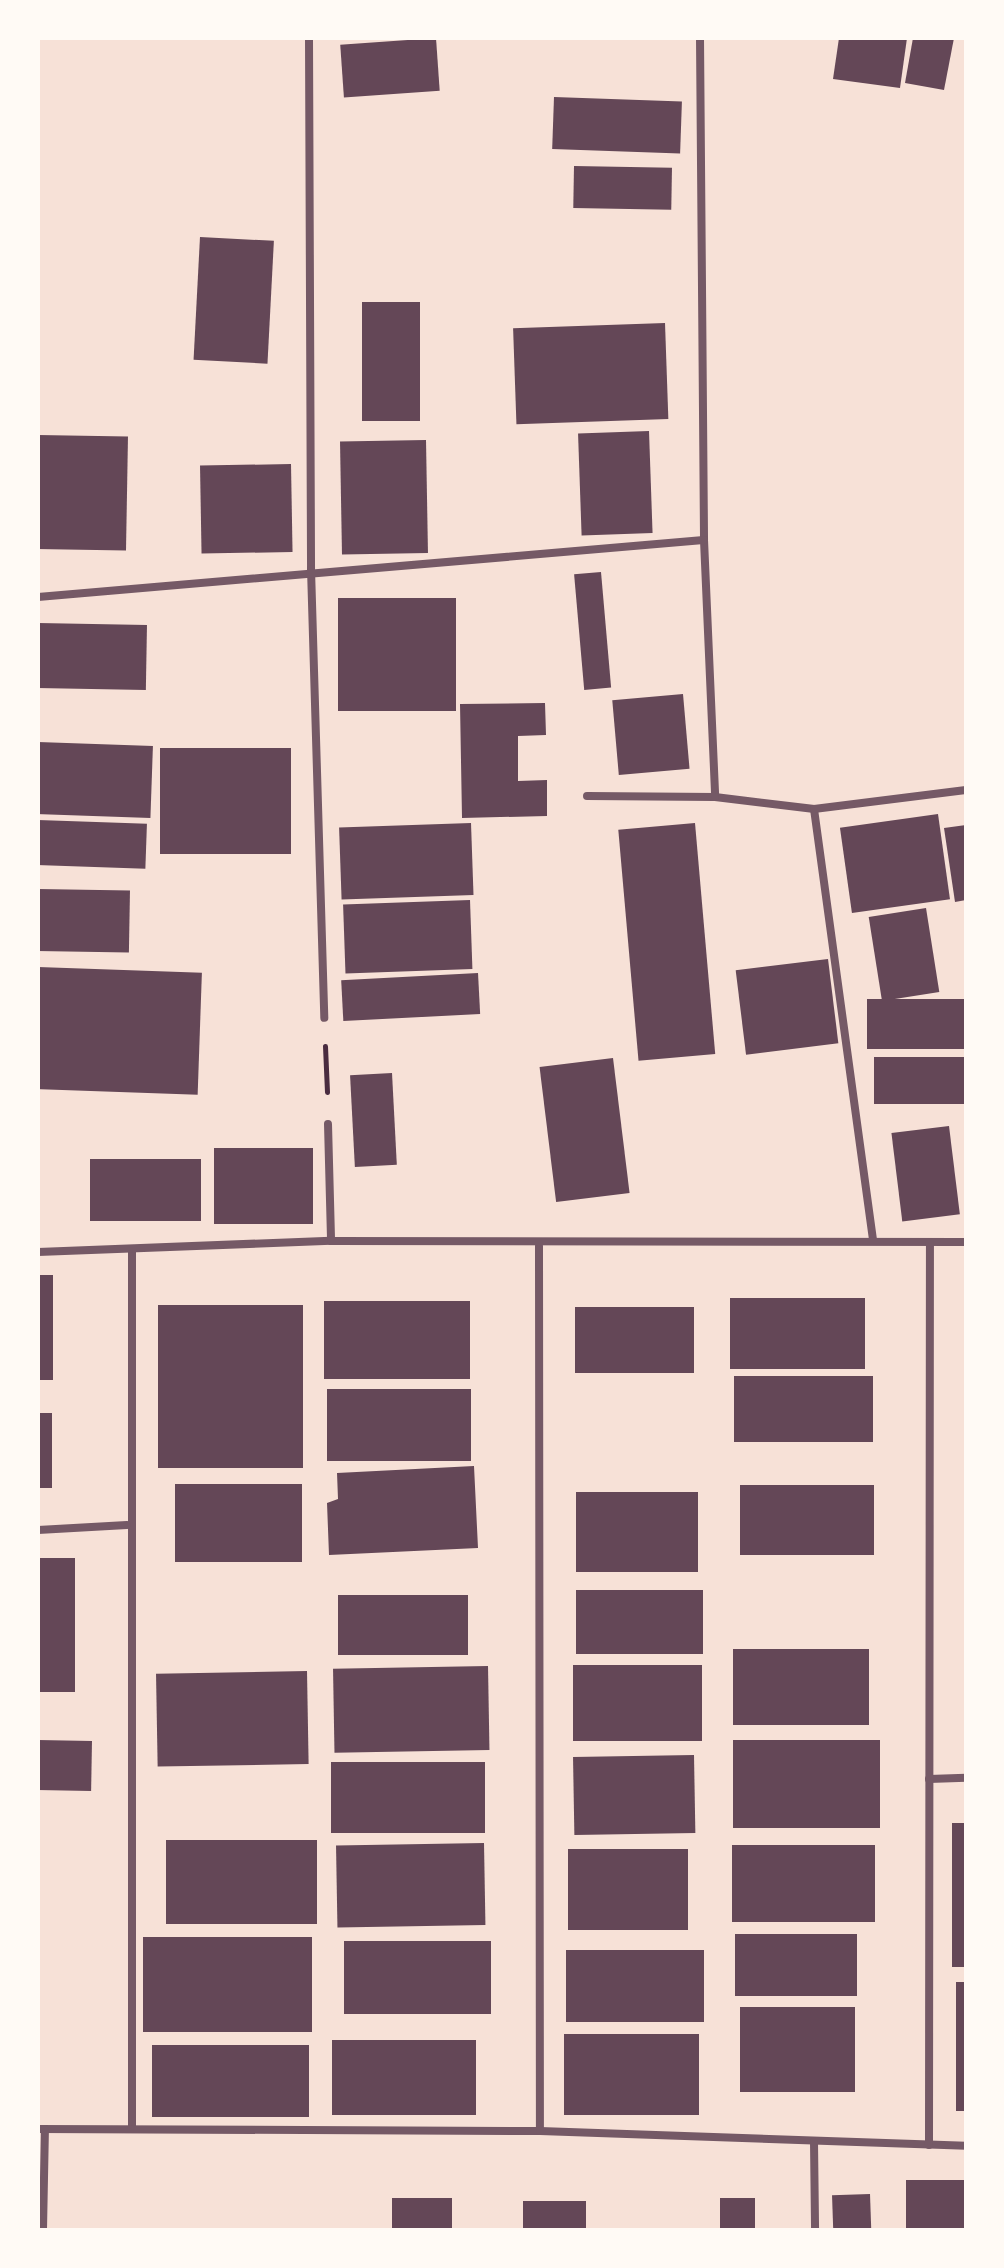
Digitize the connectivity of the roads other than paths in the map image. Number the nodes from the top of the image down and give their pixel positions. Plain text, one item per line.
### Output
1 (309, 38) edge
2 (700, 38) edge
3 (704, 540) junction
4 (311, 569) junction
5 (38, 597) edge
6 (966, 790) edge
7 (587, 796) dead end
8 (715, 797) junction
9 (814, 809) junction
10 (324, 1018) road end
11 (328, 1124) road end
12 (331, 1241) junction
13 (873, 1241) junction
14 (930, 1242) junction
15 (966, 1242) edge
16 (539, 1246) junction
17 (132, 1251) junction
18 (38, 1252) edge
19 (127, 1525) junction
20 (38, 1530) edge
21 (966, 1778) edge
22 (929, 1779) junction
23 (132, 2128) junction
24 (41, 2129) edge
25 (540, 2131) junction
26 (814, 2142) junction
27 (929, 2145) junction
28 (966, 2146) edge
29 (43, 2230) edge
30 (815, 2230) edge

1 - 4 street
2 - 3 street
3 - 4 street
3 - 8 street
4 - 5 street
4 - 10 street
6 - 9 street
7 - 8 street
8 - 9 street
9 - 13 street
11 - 12 street
12 - 16 street
12 - 17 street
13 - 14 street
13 - 16 street
14 - 15 street
14 - 22 street
16 - 25 street
17 - 18 street
17 - 19 street
19 - 20 street
19 - 23 street
21 - 22 street
22 - 27 street
23 - 24 street
23 - 25 street
24 - 29 street
25 - 26 street
26 - 27 street
26 - 30 street
27 - 28 street

